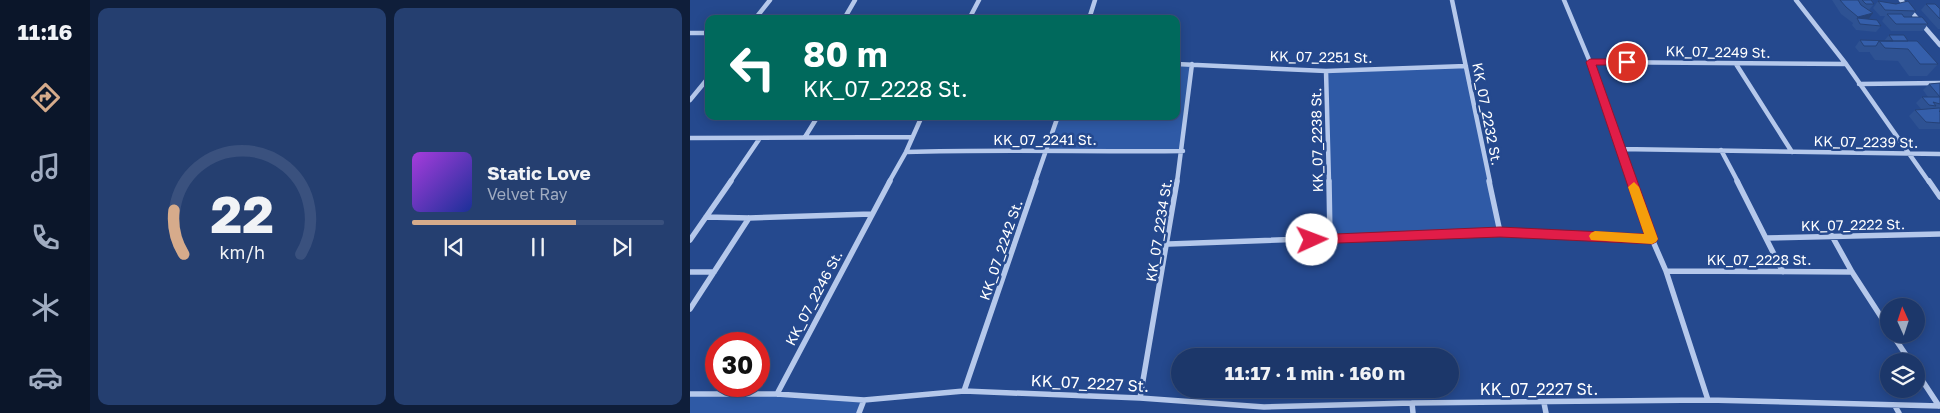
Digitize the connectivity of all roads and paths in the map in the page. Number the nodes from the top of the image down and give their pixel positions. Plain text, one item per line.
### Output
1 (770, 0) edge
2 (855, 0) edge
3 (979, 0) edge
4 (1095, 0) edge
5 (1452, 0) edge
6 (1564, 0) edge
7 (1796, 0) edge
8 (1901, 0) edge
9 (758, 15) edge
10 (846, 15) edge
11 (971, 15) edge
12 (1089, 15) edge
13 (705, 33) edge
14 (690, 34) edge
15 (1940, 45) edge
16 (1590, 62) junction
17 (1180, 64) edge
18 (1192, 64) junction
19 (1736, 64) junction
20 (1846, 64) junction
21 (1466, 66) junction
22 (1326, 71) junction
23 (705, 82) edge
24 (1940, 83) edge
25 (1859, 84) junction
26 (690, 100) edge
27 (816, 120) edge
28 (920, 120) edge
29 (1057, 120) edge
30 (805, 137) junction
31 (912, 137) junction
32 (690, 138) edge
33 (760, 138) junction
34 (1620, 149) junction
35 (1721, 150) junction
36 (1183, 151) junction
37 (906, 152) junction
38 (1048, 152) junction
39 (1792, 152) junction
40 (1907, 154) junction
41 (1940, 154) edge
42 (1940, 197) edge
43 (871, 214) junction
44 (706, 217) junction
45 (749, 218) junction
46 (1500, 232) junction
47 (1940, 234) edge
48 (1832, 236) junction
49 (1768, 238) junction
50 (1330, 239) junction
51 (1652, 239) junction
52 (690, 240) edge
53 (1169, 244) junction
54 (1666, 271) junction
55 (690, 272) edge
56 (714, 272) junction
57 (1783, 272) junction
58 (1852, 272) junction
59 (690, 309) edge
60 (1880, 314) edge
61 (1925, 385) edge
62 (964, 391) junction
63 (690, 394) edge
64 (777, 394) junction
65 (1140, 398) junction
66 (864, 400) junction
67 (1708, 400) junction
68 (1412, 403) junction
69 (1544, 403) junction
70 (1895, 406) junction
71 (1939, 406) edge
72 (1264, 410) edge
73 (859, 413) edge
74 (1413, 413) edge
75 (1546, 413) edge
76 (1900, 413) edge

1 - 9 street
2 - 10 street
3 - 11 street
4 - 12 street
5 - 21 street, KK_07_2232 St.
6 - 16 street
7 - 20 street
8 - 15 street
13 - 14 street
16 - 19 street, KK_07_2249 St.
16 - 34 street
17 - 18 street, KK_07_2251 St.
18 - 22 street, KK_07_2251 St.
18 - 36 street, KK_07_2234 St.
19 - 20 street, KK_07_2249 St.
19 - 39 street
20 - 25 street
21 - 22 street, KK_07_2251 St.
21 - 46 street, KK_07_2232 St.
22 - 50 street, KK_07_2238 St.
23 - 26 street
24 - 25 street
25 - 40 street
27 - 30 street
28 - 31 street, KK_07_2246 St.
29 - 38 street, KK_07_2242 St.
30 - 31 street
30 - 33 street
31 - 37 street, KK_07_2246 St.
32 - 33 street
33 - 44 street
34 - 35 street, KK_07_2239 St.
34 - 51 street
35 - 39 street, KK_07_2239 St.
35 - 49 street
36 - 38 street, KK_07_2241 St.
36 - 53 street, KK_07_2234 St.
37 - 38 street, KK_07_2241 St.
37 - 43 street, KK_07_2246 St.
38 - 62 street, KK_07_2242 St.
39 - 40 street, KK_07_2239 St.
40 - 41 street, KK_07_2239 St.
40 - 42 street
43 - 45 street
43 - 64 street, KK_07_2246 St.
44 - 45 street
44 - 52 street
45 - 56 street
46 - 50 street
46 - 51 street
47 - 48 street, KK_07_2222 St.
48 - 49 street, KK_07_2222 St.
48 - 58 street
49 - 57 street
50 - 53 street
51 - 54 street
53 - 65 street, KK_07_2234 St.
54 - 57 street, KK_07_2228 St.
54 - 67 street
55 - 56 street
56 - 59 street
57 - 58 street, KK_07_2228 St.
58 - 60 street
61 - 71 street, KK_07_2227 St.
62 - 65 street, KK_07_2227 St.
62 - 66 street, KK_07_2227 St.
63 - 64 street, KK_07_2227 St.
64 - 66 street, KK_07_2227 St.
65 - 72 street, KK_07_2227 St.
66 - 73 street
67 - 69 street, KK_07_2227 St.
67 - 70 street, KK_07_2227 St.
68 - 69 street, KK_07_2227 St.
68 - 72 street, KK_07_2227 St.
68 - 74 street
69 - 75 street
70 - 71 street, KK_07_2227 St.
70 - 76 street

